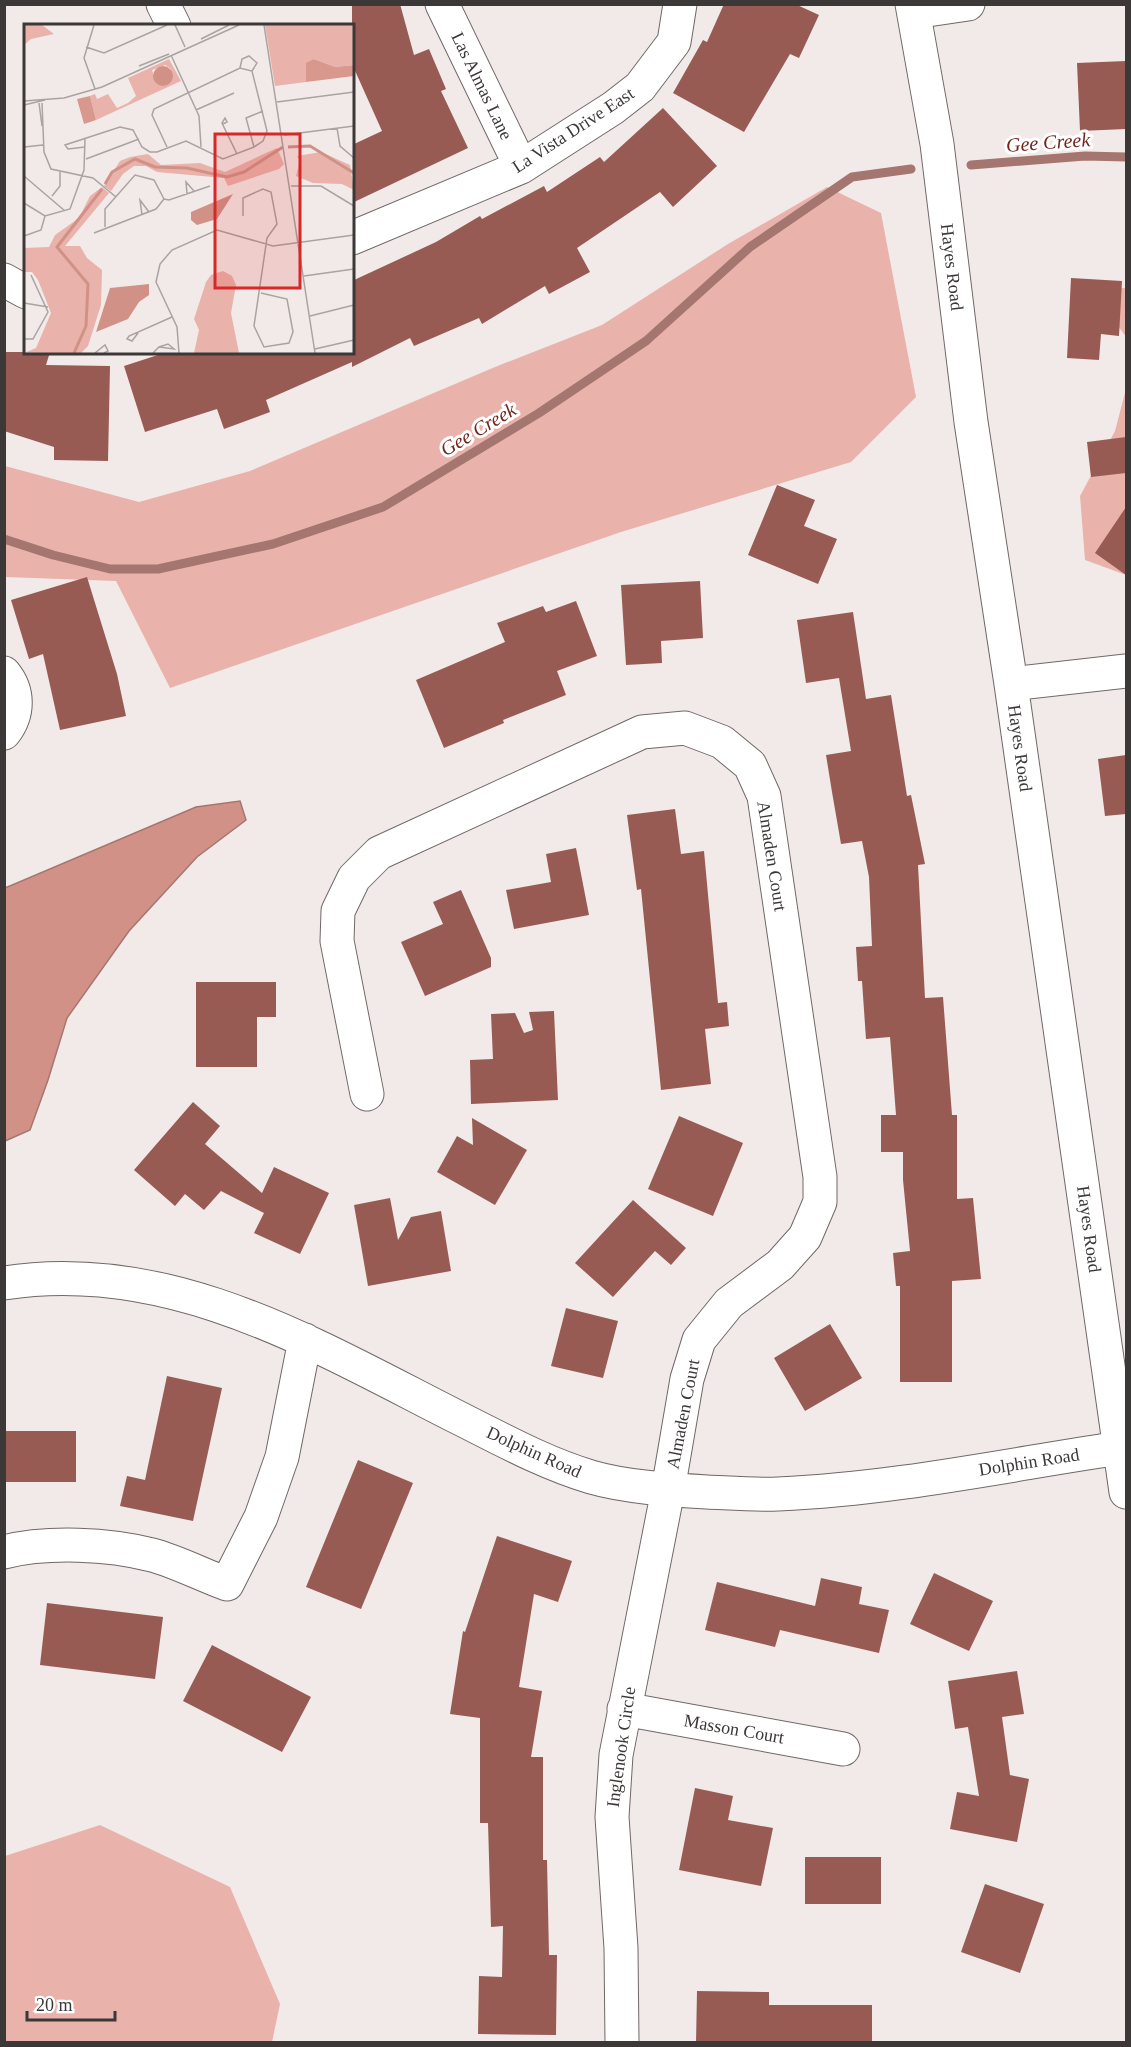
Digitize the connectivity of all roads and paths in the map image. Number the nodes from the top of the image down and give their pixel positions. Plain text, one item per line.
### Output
1 (164, 4) edge
2 (442, 4) edge
3 (680, 4) edge
4 (968, 4) edge
5 (913, 8) edge
6 (173, 24) edge
7 (521, 167) junction
8 (354, 237) edge
9 (4, 280) edge
10 (24, 291) edge
11 (1126, 671) edge
12 (4, 673) edge
13 (1011, 684) junction
14 (4, 733) edge
15 (367, 1094) dead end
16 (4, 1282) edge
17 (305, 1340) junction
18 (1123, 1447) edge
19 (668, 1490) junction
20 (1126, 1492) edge
21 (4, 1552) edge
22 (624, 1709) junction
23 (843, 1749) dead end
24 (622, 2043) edge

1 - 6 street
2 - 7 street, Las Almas Lane
3 - 7 street, La Vista Drive East
4 - 5 street
5 - 13 street, Hayes Road
7 - 8 street, La Vista Drive East
9 - 10 street
11 - 13 street
12 - 14 street
13 - 18 street, Hayes Road
15 - 19 street, Almaden Court
16 - 17 street, Dolphin Road
17 - 19 street, Dolphin Road
17 - 21 street
18 - 19 street, Dolphin Road
18 - 20 street, Hayes Road
19 - 22 street, Inglenook Circle
22 - 23 street, Masson Court
22 - 24 street, Inglenook Circle

